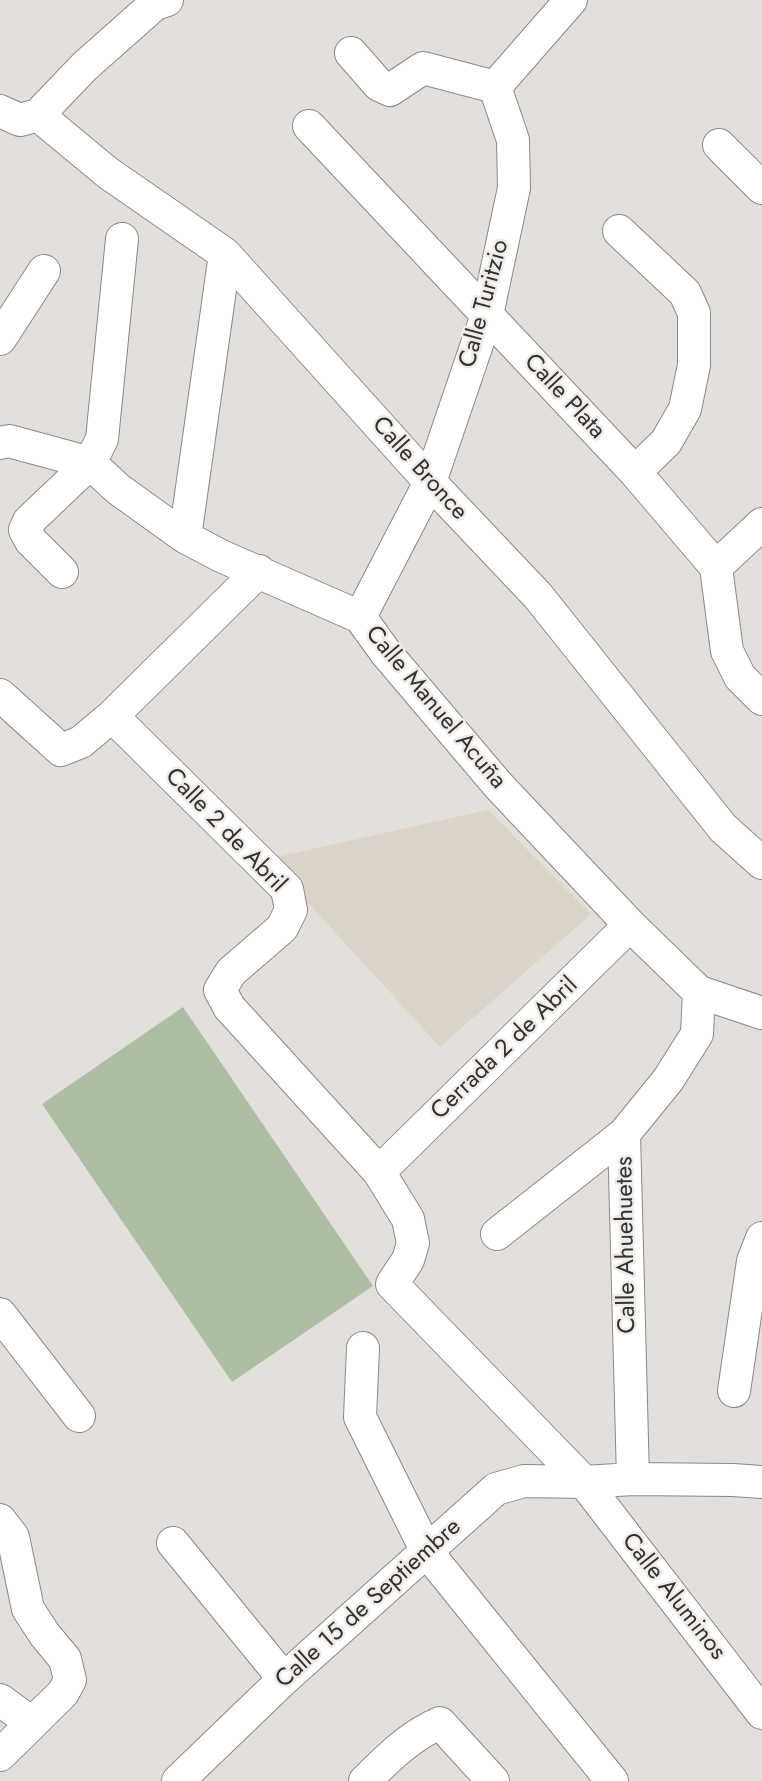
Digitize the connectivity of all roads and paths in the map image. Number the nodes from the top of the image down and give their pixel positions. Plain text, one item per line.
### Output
1 (167, 0) edge
2 (571, 0) edge
3 (351, 53) dead end
4 (495, 87) junction
5 (0, 111) edge
6 (38, 115) junction
7 (309, 126) dead end
8 (719, 145) dead end
9 (762, 188) edge
10 (619, 230) dead end
11 (122, 239) dead end
12 (225, 254) junction
13 (44, 271) dead end
14 (487, 315) junction
15 (0, 339) edge
16 (0, 443) edge
17 (90, 463) junction
18 (635, 472) junction
19 (430, 482) junction
20 (762, 524) edge
21 (185, 537) junction
22 (716, 567) junction
23 (259, 571) junction
24 (62, 572) dead end
25 (360, 617) junction
26 (0, 695) edge
27 (762, 699) edge
28 (112, 716) junction
29 (762, 863) edge
30 (631, 925) junction
31 (699, 992) junction
32 (762, 1013) edge
33 (624, 1135) junction
34 (379, 1172) junction
35 (497, 1234) dead end
36 (762, 1238) edge
37 (0, 1314) edge
38 (363, 1348) dead end
39 (734, 1391) dead end
40 (79, 1416) dead end
41 (633, 1479) junction
42 (584, 1482) junction
43 (762, 1482) edge
44 (0, 1520) edge
45 (173, 1544) dead end
46 (427, 1552) junction
47 (284, 1679) junction
48 (0, 1700) edge
49 (762, 1713) edge
50 (32, 1723) junction
51 (0, 1755) edge
52 (383, 1775) edge
53 (178, 1781) edge
54 (493, 1781) edge
55 (612, 1781) edge

1 - 6 street
2 - 4 street
3 - 4 street
4 - 14 street, Calle Turitzio
5 - 6 street
6 - 12 street, Calle Bronce
7 - 14 street, Calle Plata
8 - 9 street
10 - 18 street
11 - 17 street
12 - 19 street, Calle Bronce
12 - 21 street
13 - 15 street
14 - 18 street, Calle Plata
14 - 19 street, Calle Turitzio
16 - 17 street
17 - 21 street, Calle Manuel Acuña
17 - 24 street
18 - 22 street, Calle Plata
19 - 25 street, Calle Turitzio
19 - 29 street, Calle Bronce
20 - 22 street
21 - 23 street, Calle Manuel Acuña
22 - 27 street
23 - 25 street, Calle Manuel Acuña
23 - 28 street
25 - 30 street, Calle Manuel Acuña
26 - 28 street
28 - 34 street, Calle 2 de Abril
30 - 31 street, Calle Manuel Acuña
30 - 34 street, Cerrada 2 de Abril
31 - 32 street, Calle Manuel Acuña
31 - 33 street, Calle Ahuehuetes
33 - 35 street
33 - 41 street, Calle Ahuehuetes
34 - 42 street, Calle Aluminos
36 - 39 street
37 - 40 street
38 - 46 street
41 - 42 street, Calle 15 de Septiembre
41 - 43 street, Calle 15 de Septiembre
42 - 46 street, Calle 15 de Septiembre
42 - 49 street, Calle Aluminos
44 - 50 street
45 - 47 street
46 - 47 street, Calle 15 de Septiembre
46 - 55 street
47 - 53 street, Calle 15 de Septiembre
48 - 50 street
50 - 51 street
52 - 54 street

